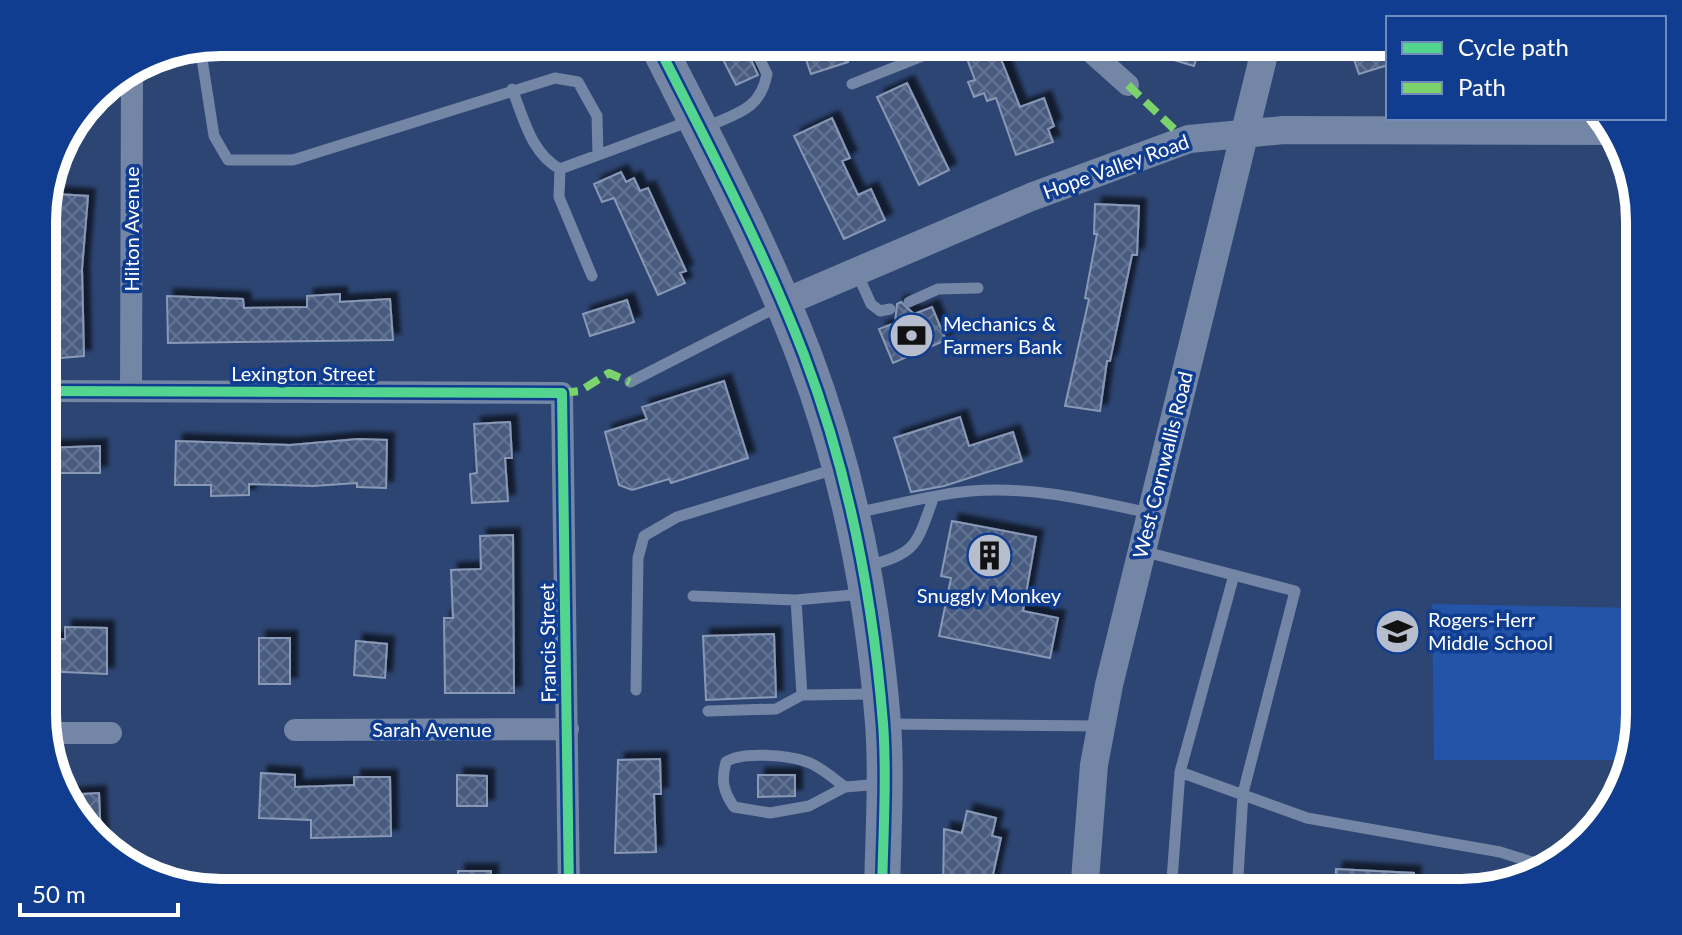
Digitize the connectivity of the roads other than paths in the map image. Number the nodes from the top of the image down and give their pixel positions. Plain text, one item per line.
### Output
1 (663, 56) edge
2 (758, 56) edge
3 (923, 56) edge
4 (1096, 56) edge
5 (1264, 56) edge
6 (202, 57) edge
7 (132, 82) edge
8 (852, 84) dead end
9 (1128, 85) dead end
10 (512, 89) junction
11 (697, 124) junction
12 (1599, 131) edge
13 (1246, 132) junction
14 (598, 155) junction
15 (560, 169) junction
16 (857, 272) junction
17 (592, 276) dead end
18 (978, 288) dead end
19 (909, 302) dead end
20 (783, 303) junction
21 (890, 309) dead end
22 (630, 382) dead end
23 (131, 390) junction
24 (56, 391) edge
25 (562, 393) joint
26 (840, 468) junction
27 (933, 499) junction
28 (1151, 513) junction
29 (850, 514) junction
30 (1142, 551) junction
31 (1234, 575) junction
32 (863, 580) junction
33 (693, 596) dead end
34 (796, 600) junction
35 (636, 690) dead end
36 (802, 695) junction
37 (881, 709) junction
38 (708, 711) dead end
39 (1102, 726) junction
40 (568, 729) junction
41 (295, 730) dead end
42 (57, 733) edge
43 (111, 733) dead end
44 (1180, 772) junction
45 (885, 784) junction
46 (845, 787) junction
47 (1243, 793) junction
48 (1533, 862) edge
49 (569, 879) edge
50 (882, 879) edge
51 (1085, 879) edge
52 (1172, 879) edge
53 (1238, 879) edge

1 - 11 main road
2 - 11 lane
3 - 8 lane
4 - 9 street
5 - 13 street, West Cornwallis Road
6 - 10 lane
7 - 23 street, Hilton Avenue
10 - 14 lane
10 - 15 lane
11 - 14 lane
11 - 20 main road
12 - 13 street, Hope Valley Road
13 - 16 street, Hope Valley Road
13 - 28 street, West Cornwallis Road
14 - 15 lane
15 - 17 lane
16 - 20 street, Hope Valley Road
16 - 21 lane
18 - 19 lane
20 - 22 lane
20 - 26 main road
23 - 24 street, Lexington Street
23 - 25 street, Lexington Street
25 - 40 street, Francis Street
26 - 29 main road
26 - 35 lane
27 - 28 lane
27 - 29 lane
27 - 32 lane
28 - 30 street, West Cornwallis Road
29 - 32 main road
30 - 31 lane
30 - 39 street, West Cornwallis Road
31 - 44 lane
31 - 47 lane
32 - 34 lane
32 - 37 main road
33 - 34 lane
34 - 36 lane
36 - 37 lane
36 - 38 lane
37 - 39 lane
37 - 45 main road
39 - 51 street, West Cornwallis Road
40 - 41 street, Sarah Avenue
40 - 49 street, Francis Street
42 - 43 street
44 - 47 lane
44 - 52 lane
45 - 46 lane
45 - 50 main road
46 - 46 lane
47 - 48 lane
47 - 53 lane

